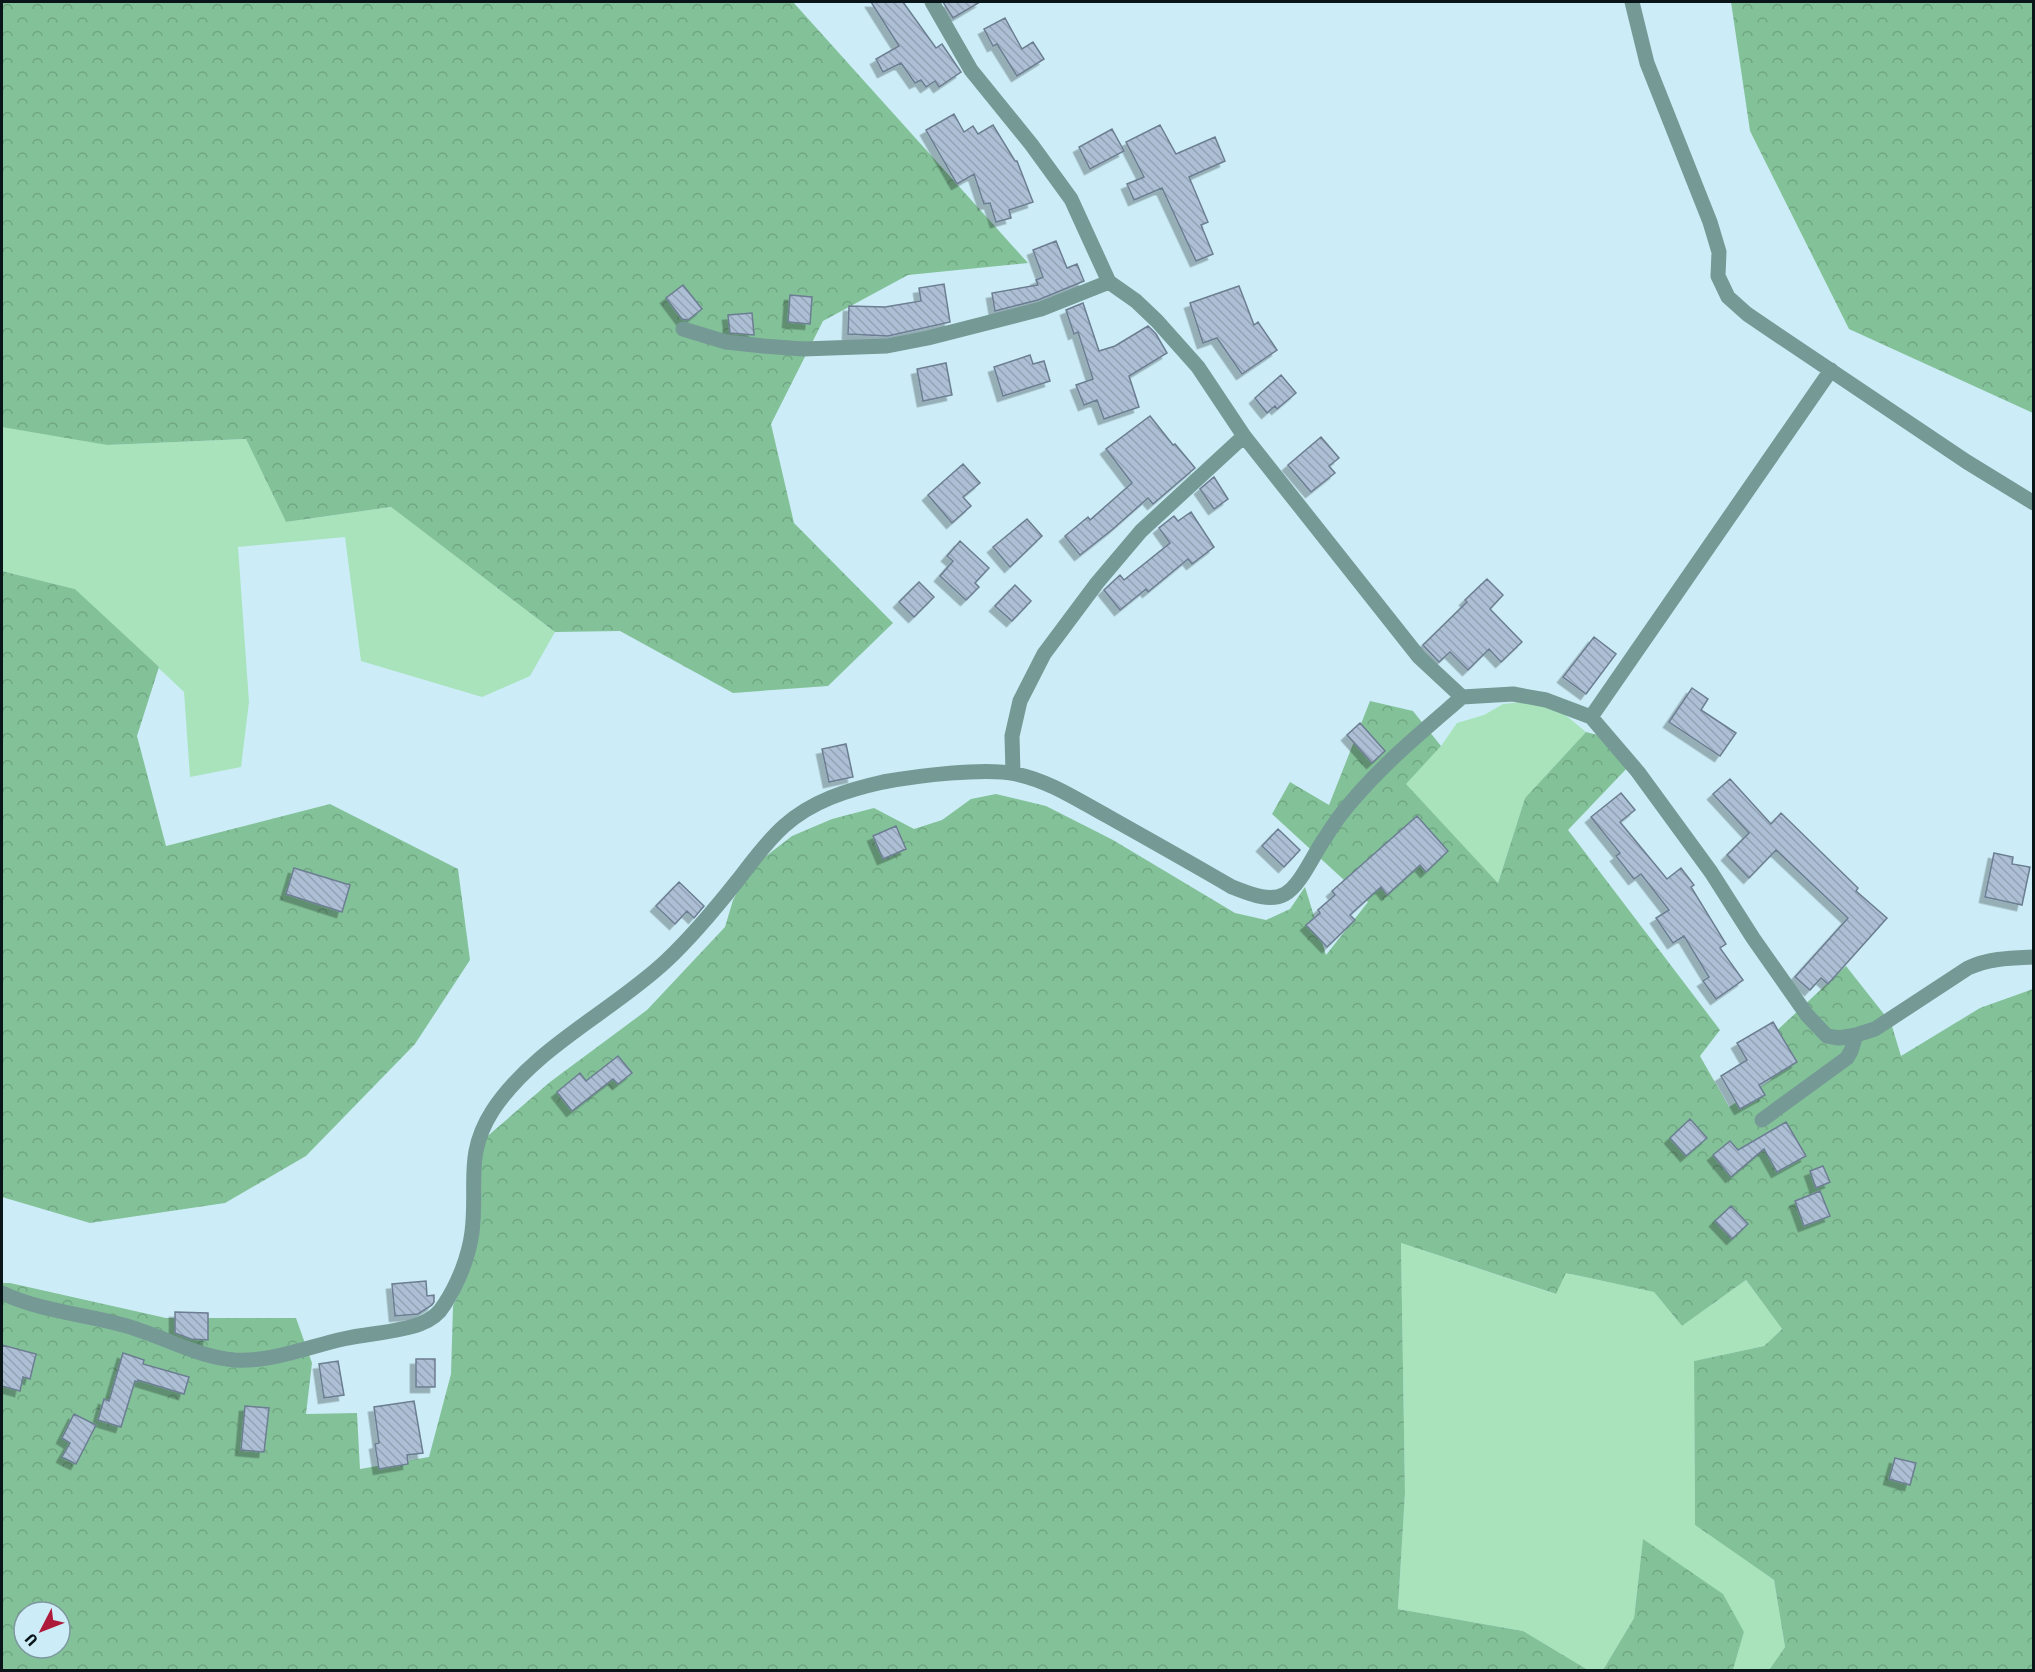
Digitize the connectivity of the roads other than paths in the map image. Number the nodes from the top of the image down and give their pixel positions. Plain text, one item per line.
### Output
1 (932, 2) edge
2 (1632, 2) edge
3 (1109, 282) junction
4 (683, 329) dead end
5 (1831, 370) junction
6 (1244, 436) junction
7 (2034, 503) edge
8 (1462, 697) junction
9 (1592, 717) junction
10 (1013, 773) junction
11 (2034, 957) edge
12 (1856, 1035) junction
13 (1762, 1120) dead end
14 (2, 1293) edge

1 - 3 street
2 - 5 street
3 - 4 street
3 - 6 street
5 - 7 street
5 - 9 street
6 - 8 street
6 - 10 street
8 - 9 street
8 - 10 street
9 - 12 street
10 - 14 street
11 - 12 street
12 - 13 street

